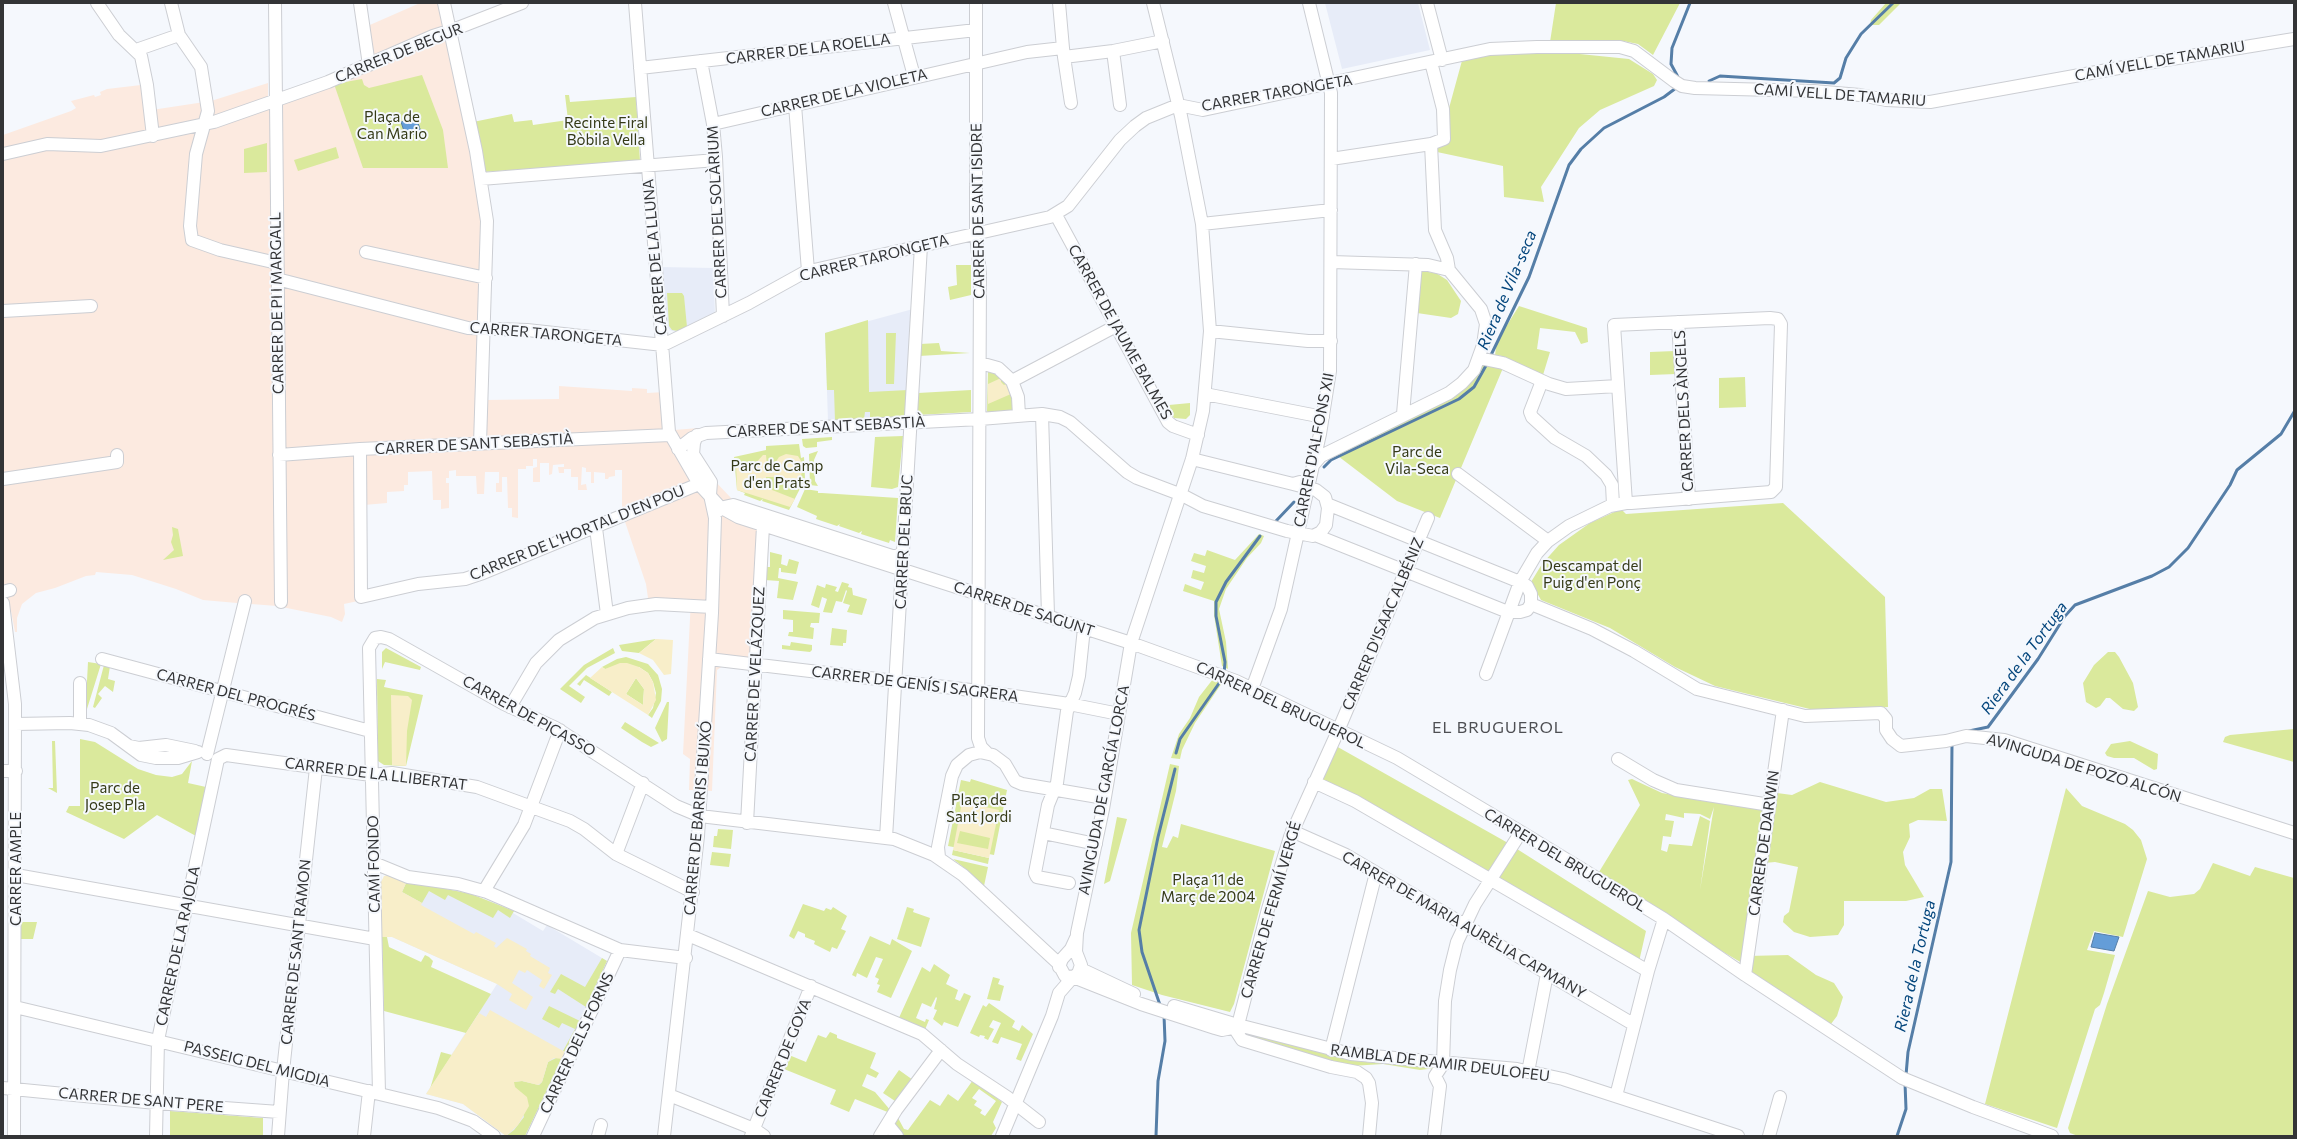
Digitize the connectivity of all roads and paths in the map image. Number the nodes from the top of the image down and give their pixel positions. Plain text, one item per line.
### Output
1 (97, 3) edge
2 (171, 3) edge
3 (275, 3) edge
4 (360, 3) edge
5 (444, 3) edge
6 (522, 3) edge
7 (635, 3) edge
8 (894, 3) edge
9 (976, 3) edge
10 (1059, 3) edge
11 (1153, 3) edge
12 (1309, 3) edge
13 (1427, 3) edge
14 (976, 30) junction
15 (450, 31) junction
16 (179, 34) junction
17 (903, 38) junction
18 (2294, 39) edge
19 (1164, 41) junction
20 (136, 50) junction
21 (1112, 51) junction
22 (1064, 53) junction
23 (701, 61) junction
24 (1436, 61) junction
25 (976, 63) junction
26 (368, 65) junction
27 (640, 68) junction
28 (914, 76) junction
29 (1330, 85) junction
30 (275, 101) junction
31 (1071, 103) dead end
32 (795, 105) junction
33 (1120, 105) dead end
34 (1178, 105) junction
35 (204, 124) junction
36 (713, 124) junction
37 (153, 136) junction
38 (1431, 144) junction
39 (3, 154) edge
40 (1331, 159) junction
41 (716, 160) junction
42 (647, 166) junction
43 (481, 179) junction
44 (1331, 210) junction
45 (1056, 215) junction
46 (1202, 224) junction
47 (976, 234) junction
48 (921, 246) junction
49 (366, 252) dead end
50 (1331, 262) junction
51 (277, 263) junction
52 (1416, 264) junction
53 (1449, 270) junction
54 (808, 271) junction
55 (486, 278) junction
56 (277, 279) junction
57 (91, 306) dead end
58 (3, 311) edge
59 (723, 316) junction
60 (1678, 322) junction
61 (1116, 326) junction
62 (482, 327) junction
63 (1210, 331) junction
64 (1331, 341) junction
65 (663, 345) junction
66 (1479, 358) junction
67 (980, 362) junction
68 (1012, 381) junction
69 (1542, 381) junction
70 (1618, 386) junction
71 (1205, 394) junction
72 (1042, 414) junction
73 (1403, 414) junction
74 (1019, 416) junction
75 (1322, 417) junction
76 (980, 419) junction
77 (911, 423) junction
78 (670, 435) junction
79 (697, 435) junction
80 (1198, 435) junction
81 (480, 444) junction
82 (360, 449) junction
83 (680, 452) junction
84 (117, 455) dead end
85 (279, 455) junction
86 (694, 455) junction
87 (1192, 459) junction
88 (1313, 467) junction
89 (1458, 474) dead end
90 (3, 479) edge
91 (699, 484) junction
92 (1293, 484) junction
93 (1308, 488) junction
94 (1182, 495) junction
95 (710, 499) junction
96 (1689, 499) junction
97 (1626, 503) junction
98 (1327, 504) junction
99 (1614, 506) junction
100 (735, 516) junction
101 (717, 518) junction
102 (1428, 518) dead end
103 (763, 526) junction
104 (596, 528) junction
105 (1292, 533) junction
106 (1315, 535) junction
107 (1418, 541) junction
108 (1548, 541) junction
109 (904, 564) junction
110 (1406, 570) junction
111 (1520, 582) junction
112 (980, 594) junction
113 (246, 601) dead end
114 (281, 602) dead end
115 (3, 603) edge
116 (1531, 604) junction
117 (712, 607) junction
118 (1508, 612) junction
119 (607, 614) junction
120 (1048, 615) junction
121 (1084, 628) junction
122 (375, 638) joint
123 (1132, 643) junction
124 (102, 659) dead end
125 (709, 659) junction
126 (756, 664) junction
127 (1486, 674) dead end
128 (896, 682) junction
129 (80, 683) dead end
130 (1252, 689) junction
131 (979, 691) junction
132 (223, 692) junction
133 (1069, 704) junction
134 (510, 707) junction
135 (1783, 710) junction
136 (1119, 714) junction
137 (16, 724) junction
138 (80, 724) junction
139 (560, 730) junction
140 (1338, 731) junction
141 (370, 732) junction
142 (978, 735) junction
143 (128, 745) junction
144 (164, 746) junction
145 (987, 753) junction
146 (207, 755) junction
147 (969, 755) junction
148 (164, 759) junction
149 (1618, 759) dead end
150 (316, 768) junction
151 (3, 771) edge
152 (16, 771) junction
153 (372, 775) junction
154 (1314, 782) junction
155 (643, 783) junction
156 (1054, 790) junction
157 (1104, 798) junction
158 (1770, 805) junction
159 (532, 807) junction
160 (700, 816) junction
161 (747, 823) junction
162 (1292, 831) junction
163 (1521, 832) junction
164 (2294, 832) edge
165 (1043, 833) junction
166 (886, 838) junction
167 (1096, 844) junction
168 (616, 854) junction
169 (939, 857) junction
170 (374, 864) junction
171 (1376, 873) junction
172 (16, 875) junction
173 (1490, 881) junction
174 (1069, 883) dead end
175 (484, 891) junction
176 (693, 892) junction
177 (186, 906) junction
178 (1664, 918) junction
179 (1464, 925) junction
180 (298, 926) junction
181 (688, 935) junction
182 (375, 939) junction
183 (620, 950) junction
184 (686, 958) junction
185 (1070, 969) junction
186 (1648, 971) junction
187 (1547, 974) junction
188 (1745, 975) junction
189 (811, 986) junction
190 (15, 1007) junction
191 (1162, 1008) junction
192 (1633, 1024) junction
193 (1234, 1025) junction
194 (158, 1040) junction
195 (941, 1050) junction
196 (1331, 1050) junction
197 (1441, 1067) junction
198 (283, 1071) junction
199 (1528, 1072) junction
200 (9, 1089) edge
201 (374, 1092) junction
202 (670, 1095) junction
203 (1616, 1096) junction
204 (1780, 1097) dead end
205 (156, 1103) junction
206 (1016, 1105) junction
207 (279, 1112) junction
208 (1039, 1122) dead end
209 (888, 1125) junction
210 (756, 1134) edge
211 (1002, 1135) edge
212 (14, 1136) edge
213 (156, 1136) edge
214 (278, 1136) edge
215 (364, 1136) edge
216 (494, 1136) edge
217 (533, 1136) edge
218 (664, 1136) edge
219 (880, 1136) edge
220 (897, 1136) edge
221 (1369, 1136) edge
222 (1434, 1136) edge
223 (1738, 1136) edge
224 (1769, 1136) edge
225 (2052, 1136) edge

1 - 20 street
2 - 16 street
3 - 30 street, CARRER DE PI I MARGALL
4 - 26 street
5 - 15 street
6 - 15 street, CARRER DE BEGUR
7 - 27 street, CARRER DE LA LLUNA
8 - 17 street
9 - 14 street, CARRER DE SANT ISIDRE
10 - 22 street
11 - 19 street, AVINGUDA DE GARCÍA LORCA
12 - 29 street, CARRER D'ALFONS XII
13 - 24 street
14 - 17 street, CARRER DE LA ROELLA
14 - 25 street, CARRER DE SANT ISIDRE
15 - 26 street, CARRER DE BEGUR
15 - 43 street
16 - 20 street
16 - 35 street
17 - 23 street, CARRER DE LA ROELLA
17 - 28 street
18 - 24 street, CAMÍ VELL DE TAMARIU
19 - 21 street, CARRER DE LA VIOLETA
19 - 34 street, AVINGUDA DE GARCÍA LORCA
20 - 37 street
21 - 22 street, CARRER DE LA VIOLETA
21 - 33 street
22 - 25 street, CARRER DE LA VIOLETA
22 - 31 street
23 - 27 street, CARRER DE LA ROELLA
23 - 36 street, CARRER DEL SOLÀRIUM
24 - 29 street, CARRER TARONGETA
24 - 38 street
25 - 28 street, CARRER DE LA VIOLETA
25 - 47 street, CARRER DE SANT ISIDRE
26 - 30 street, CARRER DE BEGUR
27 - 42 street, CARRER DE LA LLUNA
28 - 32 street, CARRER DE LA VIOLETA
29 - 34 street, CARRER TARONGETA
29 - 40 street, CARRER D'ALFONS XII
30 - 35 street, CARRER DE BEGUR
30 - 51 street, CARRER DE PI I MARGALL
32 - 36 street, CARRER DE LA VIOLETA
32 - 54 street
34 - 45 street, CARRER TARONGETA
34 - 46 street, AVINGUDA DE GARCÍA LORCA
35 - 37 street, CARRER DE BEGUR
35 - 51 street
36 - 41 street, CARRER DEL SOLÀRIUM
37 - 39 street, CARRER DE BEGUR
38 - 40 street
38 - 53 street
40 - 44 street, CARRER D'ALFONS XII
41 - 42 street
41 - 59 street, CARRER DEL SOLÀRIUM
42 - 43 street
42 - 65 street, CARRER DE LA LLUNA
43 - 55 street
44 - 46 street
44 - 50 street, CARRER D'ALFONS XII
45 - 47 street, CARRER TARONGETA
45 - 61 street, CARRER DE JAUME BALMES
46 - 63 street, AVINGUDA DE GARCÍA LORCA
47 - 48 street, CARRER TARONGETA
47 - 67 street, CARRER DE SANT ISIDRE
48 - 54 street, CARRER TARONGETA
48 - 77 street, CARRER DEL BRUC
49 - 55 street
50 - 52 street
50 - 64 street, CARRER D'ALFONS XII
51 - 56 street, CARRER DE PI I MARGALL
52 - 53 street
52 - 73 street
53 - 66 street
54 - 59 street, CARRER TARONGETA
55 - 62 street
56 - 62 street, CARRER TARONGETA
56 - 85 street, CARRER DE PI I MARGALL
57 - 58 street
59 - 65 street, CARRER TARONGETA
60 - 70 street
60 - 96 street, CARRER DELS ÀNGELS
60 - 96 street
61 - 68 street
61 - 80 street, CARRER DE JAUME BALMES
62 - 65 street, CARRER TARONGETA
62 - 81 street
63 - 64 street
63 - 71 street, AVINGUDA DE GARCÍA LORCA
64 - 75 street, CARRER D'ALFONS XII
65 - 78 street, CARRER DE LA LLUNA
66 - 69 street
66 - 73 street
67 - 68 street
67 - 76 street, CARRER DE SANT ISIDRE
68 - 74 street
69 - 70 street
69 - 99 street
70 - 97 street
71 - 75 street
71 - 80 street, AVINGUDA DE GARCÍA LORCA
72 - 74 street, CARRER DE SANT SEBASTIÀ
72 - 94 street, CARRER DE SANT SEBASTIÀ
72 - 120 street
73 - 88 street
74 - 76 street, CARRER DE SANT SEBASTIÀ
75 - 88 street, CARRER D'ALFONS XII
76 - 77 street, CARRER DE SANT SEBASTIÀ
76 - 112 street, CARRER DE SANT ISIDRE
77 - 79 street, CARRER DE SANT SEBASTIÀ
77 - 109 street, CARRER DEL BRUC
78 - 81 street, CARRER DE SANT SEBASTIÀ
78 - 83 street, CARRER DE LA LLUNA
79 - 83 street
79 - 86 street
80 - 87 street, AVINGUDA DE GARCÍA LORCA
81 - 82 street, CARRER DE SANT SEBASTIÀ
82 - 85 street, CARRER DE SANT SEBASTIÀ
82 - 104 street, CARRER DE L'HORTAL D'EN POU
83 - 86 street
83 - 91 street, CARRER DE LA LLUNA
84 - 90 street
85 - 114 street, CARRER DE PI I MARGALL
86 - 95 street
87 - 92 street
87 - 94 street, AVINGUDA DE GARCÍA LORCA
88 - 92 street
88 - 93 street, CARRER D'ALFONS XII
89 - 108 street
91 - 95 street, CARRER DE LA LLUNA
91 - 104 street, CARRER DE L'HORTAL D'EN POU
92 - 93 street
93 - 98 street
93 - 105 street, CARRER D'ALFONS XII
94 - 105 street, CARRER DE SANT SEBASTIÀ
94 - 123 street, AVINGUDA DE GARCÍA LORCA
95 - 101 street, CARRER DE BARRIS I BUIXÓ
96 - 97 street
97 - 99 street
98 - 106 street
98 - 107 street
99 - 108 street
100 - 101 street, CARRER DE SAGUNT
100 - 101 street
100 - 103 street, CARRER DE SAGUNT
101 - 109 street, CARRER DE SAGUNT
101 - 117 street, CARRER DE BARRIS I BUIXÓ
102 - 107 street, CARRER D'ISAAC ALBÉNIZ
103 - 109 street, CARRER DE SAGUNT
103 - 126 street, CARRER DE VELÁZQUEZ
104 - 119 street
105 - 106 street, CARRER DE SANT SEBASTIÀ
105 - 130 street, CARRER D'ALFONS XII
106 - 110 street
107 - 110 street, CARRER D'ISAAC ALBÉNIZ
107 - 111 street
108 - 111 street
109 - 112 street, CARRER DE SAGUNT
109 - 128 street, CARRER DEL BRUC
110 - 118 street
110 - 140 street, CARRER D'ISAAC ALBÉNIZ
111 - 116 street
111 - 118 street
112 - 120 street, CARRER DE SAGUNT
112 - 131 street, CARRER DE SANT ISIDRE
113 - 132 street, CARRER DE LA RAJOLA
115 - 137 street, CARRER AMPLE
116 - 118 street
116 - 135 street, AVINGUDA DE POZO ALCÓN
117 - 119 street
117 - 125 street, CARRER DE BARRIS I BUIXÓ
118 - 127 street
119 - 134 street
120 - 121 street, CARRER DE SAGUNT
121 - 123 street, CARRER DE SAGUNT
121 - 133 street
122 - 134 street, CARRER DE PICASSO
122 - 141 street, CAMÍ FONDO
123 - 130 street, CARRER DEL BRUGUEROL
123 - 136 street, AVINGUDA DE GARCÍA LORCA
124 - 132 street, CARRER DEL PROGRÉS
125 - 126 street, CARRER DE GENÍS I SAGRERA
125 - 160 street, CARRER DE BARRIS I BUIXÓ
126 - 128 street, CARRER DE GENÍS I SAGRERA
126 - 161 street, CARRER DE VELÁZQUEZ
128 - 131 street, CARRER DE GENÍS I SAGRERA
128 - 166 street, CARRER DEL BRUC
129 - 138 street
130 - 140 street, CARRER DEL BRUGUEROL
131 - 133 street, CARRER DE GENÍS I SAGRERA
131 - 142 street, CARRER DE SANT ISIDRE
132 - 141 street, CARRER DEL PROGRÉS
132 - 146 street, CARRER DE LA RAJOLA
133 - 136 street, CARRER DE GENÍS I SAGRERA
133 - 156 street
134 - 139 street, CARRER DE PICASSO
135 - 158 street, CARRER DE DARWIN
135 - 164 street, AVINGUDA DE POZO ALCÓN
136 - 157 street, AVINGUDA DE GARCÍA LORCA
137 - 138 street
137 - 152 street, CARRER AMPLE
138 - 143 street
139 - 155 street, CARRER DE PICASSO
139 - 159 street
140 - 154 street, CARRER DE FERMÍ VERGÉ
140 - 163 street, CARRER DEL BRUGUEROL
141 - 153 street, CAMÍ FONDO
142 - 145 street
142 - 147 street
143 - 144 street
143 - 148 street
144 - 146 street
144 - 148 street
145 - 147 street
145 - 156 street
146 - 148 street
146 - 150 street, CARRER DE LA LLIBERTAT
146 - 177 street, CARRER DE LA RAJOLA
147 - 169 street
149 - 158 street
150 - 153 street, CARRER DE LA LLIBERTAT
150 - 180 street, CARRER DE SANT RAMON
151 - 152 street
152 - 172 street, CARRER AMPLE
153 - 159 street, CARRER DE LA LLIBERTAT
153 - 170 street, CAMÍ FONDO
154 - 162 street, CARRER DE FERMÍ VERGÉ
154 - 173 street
155 - 160 street, CARRER DE PICASSO
155 - 168 street
156 - 157 street
156 - 165 street
157 - 167 street, AVINGUDA DE GARCÍA LORCA
158 - 188 street, CARRER DE DARWIN
159 - 168 street, CARRER DE LA LLIBERTAT
159 - 175 street
160 - 161 street, CARRER DE PICASSO
160 - 176 street, CARRER DE BARRIS I BUIXÓ
161 - 166 street, CARRER DE PICASSO
162 - 171 street, CARRER DE MARIA AURÈLIA CAPMANY
162 - 193 street, CARRER DE FERMÍ VERGÉ
163 - 173 street
163 - 178 street, CARRER DEL BRUGUEROL
165 - 167 street
165 - 174 street
166 - 169 street, CARRER DE PICASSO
167 - 185 street, AVINGUDA DE GARCÍA LORCA
168 - 176 street, CARRER DE LA LLIBERTAT
169 - 185 street, CARRER DE PICASSO
170 - 175 street
170 - 182 street, CAMÍ FONDO
171 - 179 street, CARRER DE MARIA AURÈLIA CAPMANY
171 - 196 street
172 - 177 street
172 - 190 street, CARRER AMPLE
173 - 179 street
173 - 186 street
175 - 183 street
176 - 181 street, CARRER DE BARRIS I BUIXÓ
177 - 180 street
177 - 194 street, CARRER DE LA RAJOLA
178 - 186 street
178 - 188 street, CARRER DEL BRUGUEROL
179 - 187 street, CARRER DE MARIA AURÈLIA CAPMANY
179 - 197 street
180 - 182 street
180 - 198 street, CARRER DE SANT RAMON
181 - 184 street, CARRER DE BARRIS I BUIXÓ
181 - 189 street
182 - 201 street, CAMÍ FONDO
183 - 184 street
183 - 217 street, CARRER DELS FORNS
184 - 202 street, CARRER DE BARRIS I BUIXÓ
185 - 191 street, RAMBLA DE RAMIR DEULOFEU
185 - 191 street, RAMBLA DE RAMIR DEULOFEU
185 - 206 street
186 - 192 street
187 - 192 street, CARRER DE MARIA AURÈLIA CAPMANY
187 - 199 street
188 - 225 street, CARRER DEL BRUGUEROL
189 - 195 street
189 - 210 street, CARRER DE GOYA
190 - 194 street, PASSEIG DEL MIGDIA
190 - 200 street, CARRER AMPLE
191 - 193 street, RAMBLA DE RAMIR DEULOFEU
192 - 203 street
193 - 196 street, RAMBLA DE RAMIR DEULOFEU
193 - 221 street
194 - 198 street, PASSEIG DEL MIGDIA
194 - 205 street, CARRER DE LA RAJOLA
195 - 206 street
195 - 209 street
196 - 197 street, RAMBLA DE RAMIR DEULOFEU
197 - 199 street, RAMBLA DE RAMIR DEULOFEU
197 - 222 street
198 - 201 street, PASSEIG DEL MIGDIA
198 - 207 street, CARRER DE SANT RAMON
199 - 203 street, RAMBLA DE RAMIR DEULOFEU
200 - 205 street, CARRER DE SANT PERE
200 - 212 street, CARRER AMPLE
201 - 215 street, CAMÍ FONDO
201 - 216 street, PASSEIG DEL MIGDIA
202 - 210 street
202 - 218 street, CARRER DE BARRIS I BUIXÓ
203 - 223 street, RAMBLA DE RAMIR DEULOFEU
204 - 224 street
205 - 207 street, CARRER DE SANT PERE
205 - 213 street, CARRER DE LA RAJOLA
206 - 208 street
206 - 211 street
207 - 214 street, CARRER DE SANT RAMON
209 - 219 street
209 - 220 street

